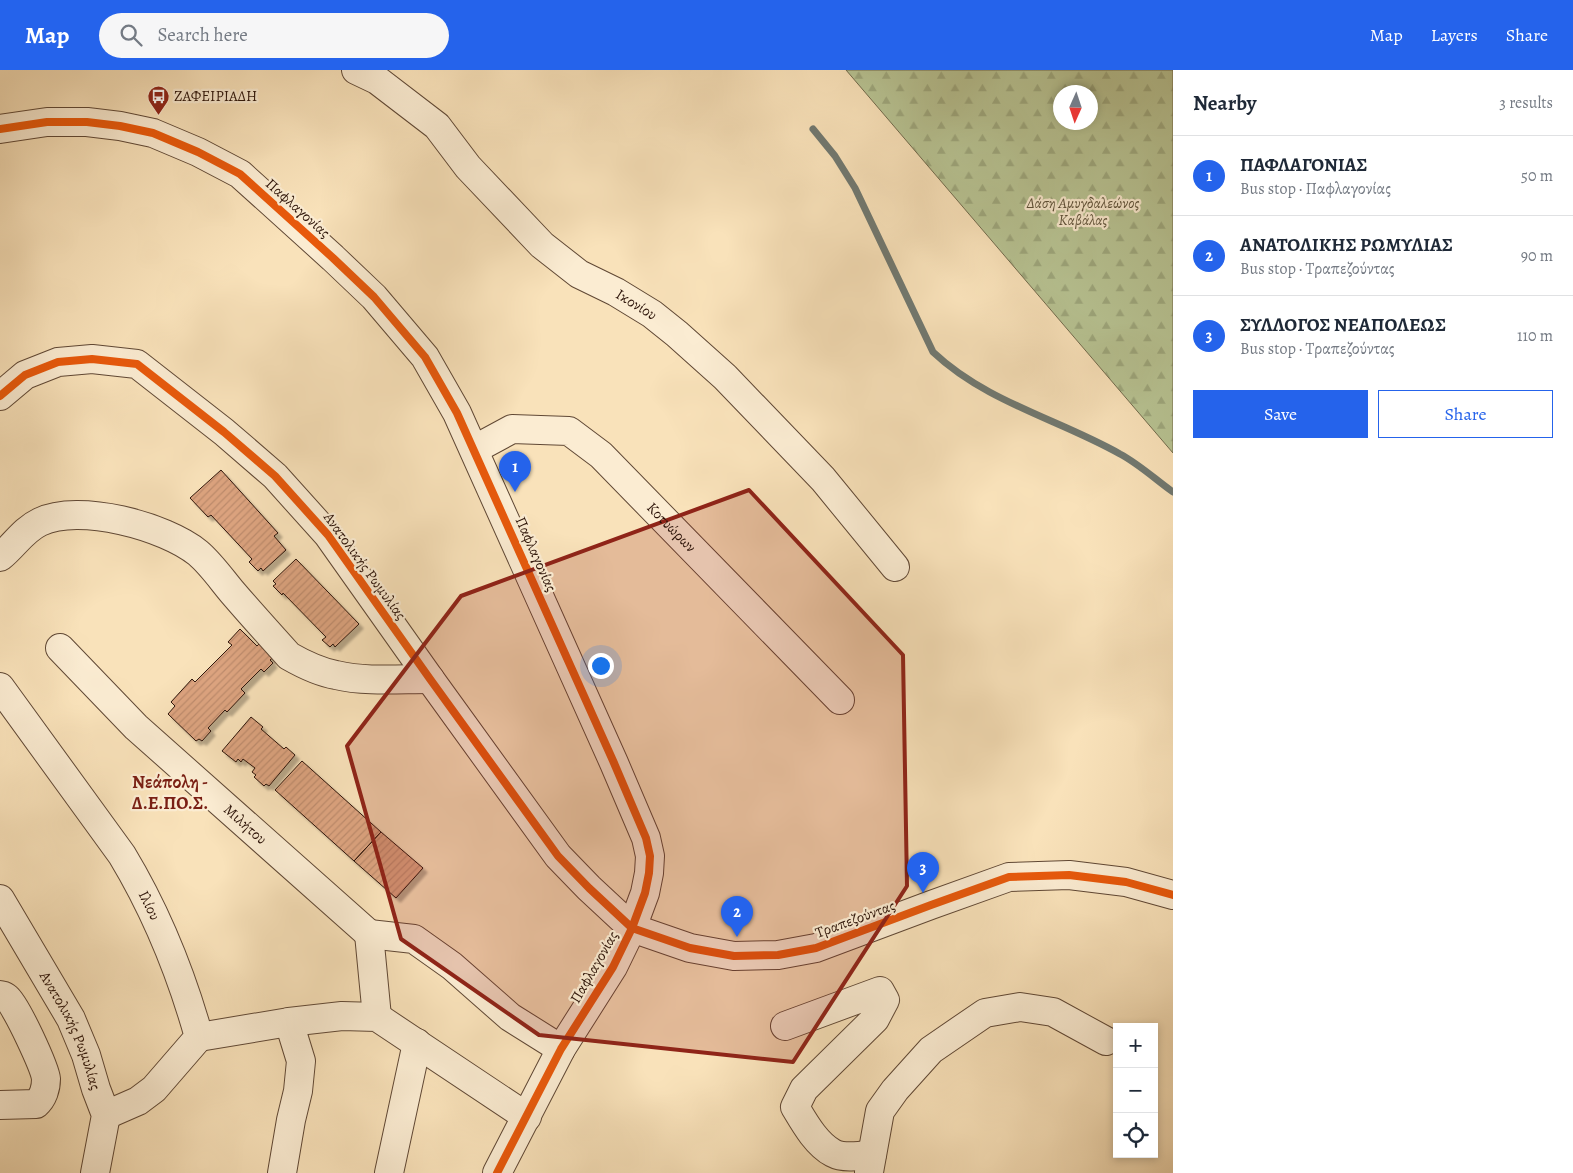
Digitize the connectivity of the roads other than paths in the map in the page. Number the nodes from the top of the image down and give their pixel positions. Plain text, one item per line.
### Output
1 (356, 70) edge
2 (0, 129) edge
3 (0, 396) edge
4 (475, 449) junction
5 (0, 557) edge
6 (895, 567) dead end
7 (60, 648) dead end
8 (430, 679) junction
9 (0, 686) edge
10 (840, 700) dead end
11 (1173, 895) edge
12 (4, 914) edge
13 (632, 928) junction
14 (370, 934) junction
15 (0, 995) edge
16 (378, 1017) junction
17 (289, 1022) junction
18 (786, 1026) dead end
19 (199, 1037) junction
20 (1106, 1041) dead end
21 (417, 1043) junction
22 (561, 1049) junction
23 (0, 1105) edge
24 (106, 1115) junction
25 (527, 1117) junction
26 (870, 1164) edge
27 (95, 1173) edge
28 (282, 1173) edge
29 (389, 1173) edge
30 (497, 1173) edge

1 - 6 street, Ικονίου
2 - 4 street, Παφλαγονίας
3 - 8 street, Ανατολικής Ρωμυλίας
4 - 10 street, Κοτυώρων
4 - 13 street, Παφλαγονίας
5 - 8 street
7 - 14 street, Μιλήτου
8 - 13 street, Ανατολικής Ρωμυλίας
9 - 19 street, Ιλίου
11 - 13 street, Τραπεζούντας
12 - 24 street, Ανατολικής Ρωμυλίας
13 - 22 street, Παφλαγονίας
14 - 16 street
14 - 22 street
15 - 23 street
16 - 17 street
16 - 21 street
17 - 19 street
17 - 28 street
18 - 26 street
19 - 24 street
20 - 26 street
21 - 25 street
21 - 29 street
22 - 25 street, Παφλαγονίας
24 - 27 street
25 - 30 street, Παφλαγονίας

